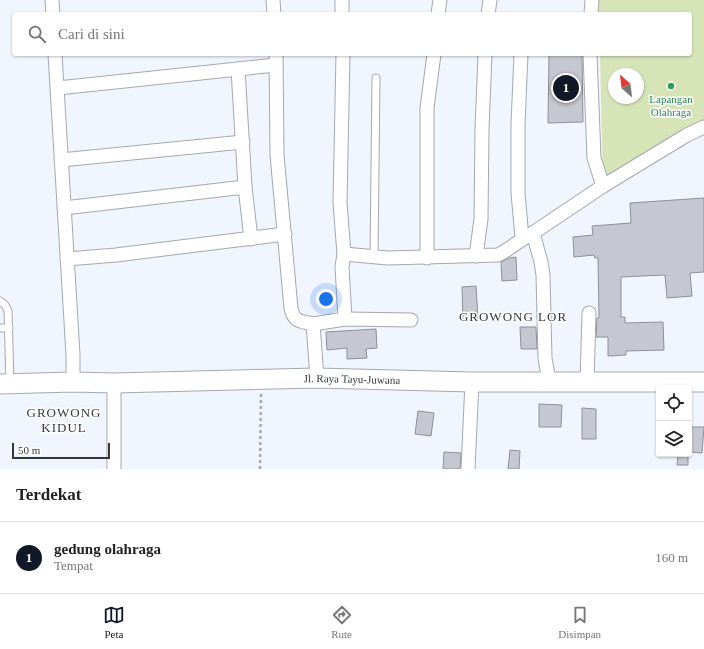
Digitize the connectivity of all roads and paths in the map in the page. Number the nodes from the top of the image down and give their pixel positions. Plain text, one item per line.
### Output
1 (52, 0) edge
2 (274, 0) edge
3 (342, 0) edge
4 (440, 0) edge
5 (490, 0) edge
6 (592, 0) edge
7 (52, 12) edge
8 (274, 12) edge
9 (342, 12) edge
10 (438, 12) edge
11 (488, 12) edge
12 (591, 12) edge
13 (55, 56) edge
14 (343, 56) edge
15 (434, 56) edge
16 (485, 56) edge
17 (521, 56) edge
18 (590, 56) edge
19 (276, 59) edge
20 (238, 69) junction
21 (376, 78) dead end
22 (58, 88) junction
23 (703, 129) edge
24 (243, 142) junction
25 (61, 160) junction
26 (603, 186) junction
27 (245, 187) junction
28 (64, 208) junction
29 (285, 234) junction
30 (528, 236) junction
31 (251, 239) junction
32 (344, 254) junction
33 (476, 256) junction
34 (374, 257) junction
35 (427, 258) junction
36 (67, 259) junction
37 (0, 301) edge
38 (589, 313) dead end
39 (345, 319) junction
40 (411, 320) dead end
41 (313, 324) junction
42 (0, 328) edge
43 (9, 328) junction
44 (587, 368) junction
45 (547, 370) junction
46 (317, 378) junction
47 (261, 379) junction
48 (73, 382) junction
49 (472, 382) junction
50 (704, 382) edge
51 (114, 383) junction
52 (5, 384) edge
53 (114, 469) edge
54 (260, 469) edge
55 (468, 469) edge

1 - 7 street
2 - 8 street
3 - 9 street
4 - 10 street
5 - 11 street
6 - 12 street
13 - 22 street
14 - 32 street
15 - 35 street
16 - 33 street
17 - 30 street
18 - 26 street
19 - 20 street
19 - 29 street
20 - 22 street
20 - 24 street
21 - 34 lane
22 - 25 street
23 - 26 street
24 - 25 street
24 - 27 street
25 - 28 street
26 - 30 street
27 - 28 street
27 - 31 street
28 - 36 street
29 - 31 street
29 - 41 street
30 - 33 street
30 - 45 street
31 - 36 street
32 - 34 street
32 - 39 street
33 - 35 street
34 - 35 street
36 - 48 street
37 - 43 lane
38 - 44 street
39 - 40 street
39 - 41 street
41 - 46 street
42 - 43 lane
43 - 52 lane
44 - 45 main road, Jl. Raya Tayu-Juwana
44 - 50 main road, Jl. Raya Tayu-Juwana
45 - 49 main road, Jl. Raya Tayu-Juwana
46 - 47 main road, Jl. Raya Tayu-Juwana
46 - 49 main road, Jl. Raya Tayu-Juwana
47 - 51 main road, Jl. Raya Tayu-Juwana
47 - 54 path
48 - 51 main road, Jl. Raya Tayu-Juwana
48 - 52 main road, Jl. Raya Tayu-Juwana
49 - 55 street
51 - 53 street

